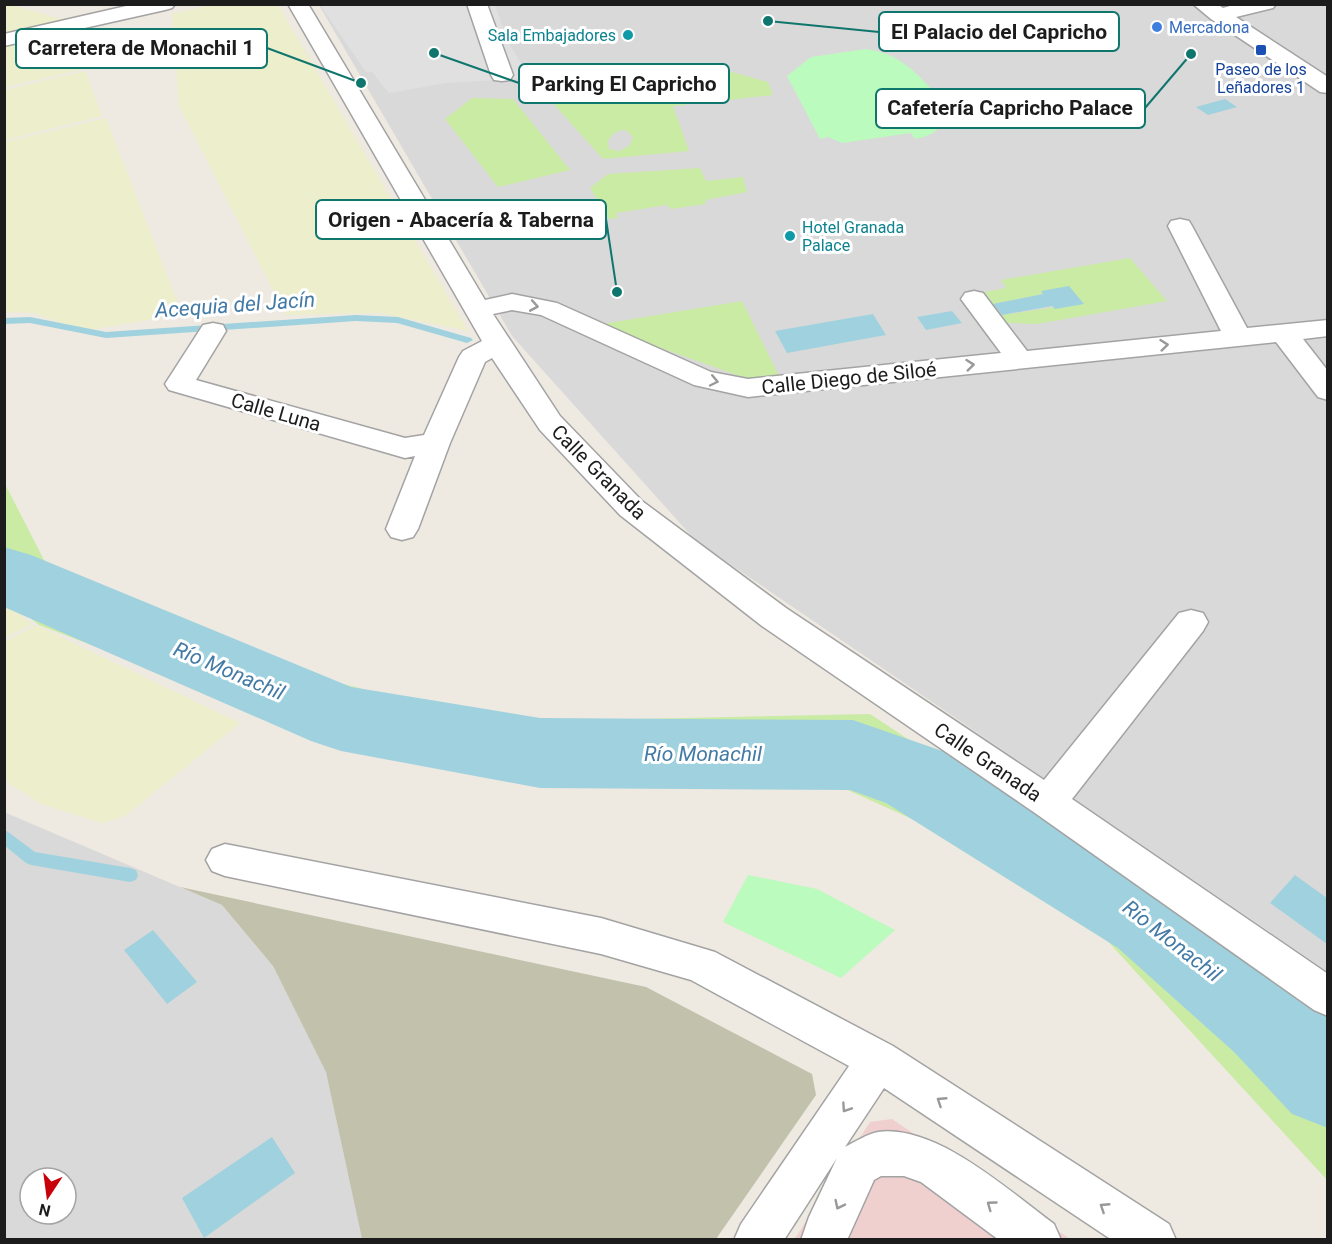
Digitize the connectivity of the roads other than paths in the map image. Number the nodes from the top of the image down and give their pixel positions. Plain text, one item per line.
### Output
1 (165, 4) edge
2 (298, 4) edge
3 (477, 4) edge
4 (1266, 4) edge
5 (1210, 10) edge
6 (4, 40) edge
7 (502, 75) dead end
8 (1328, 87) edge
9 (1180, 226) dead end
10 (974, 300) dead end
11 (477, 310) junction
12 (1328, 328) edge
13 (213, 331) dead end
14 (1284, 333) junction
15 (1238, 337) junction
16 (496, 344) junction
17 (1020, 360) junction
18 (1328, 391) edge
19 (435, 443) junction
20 (402, 529) dead end
21 (1191, 622) dead end
22 (1048, 802) junction
23 (225, 860) dead end
24 (1328, 997) edge
25 (879, 1060) junction
26 (757, 1239) edge
27 (824, 1239) edge
28 (1038, 1239) edge
29 (1153, 1239) edge

1 - 6 street
2 - 11 street, Calle Granada
3 - 7 street
4 - 5 street
5 - 8 street
9 - 15 street
10 - 17 street
11 - 16 street, Calle Granada
11 -> 17 street, Calle Diego de Siloé
12 - 14 street, Calle Diego de Siloé
13 - 19 street, Calle Luna
14 - 15 street, Calle Diego de Siloé
14 - 18 street
17 -> 15 street, Calle Diego de Siloé
16 - 19 street
16 - 22 street, Calle Granada
19 - 20 street
21 - 22 street, Calle Granada
22 - 24 street, Calle Granada
23 - 25 street
25 -> 26 street
29 -> 25 street
28 -> 27 street

